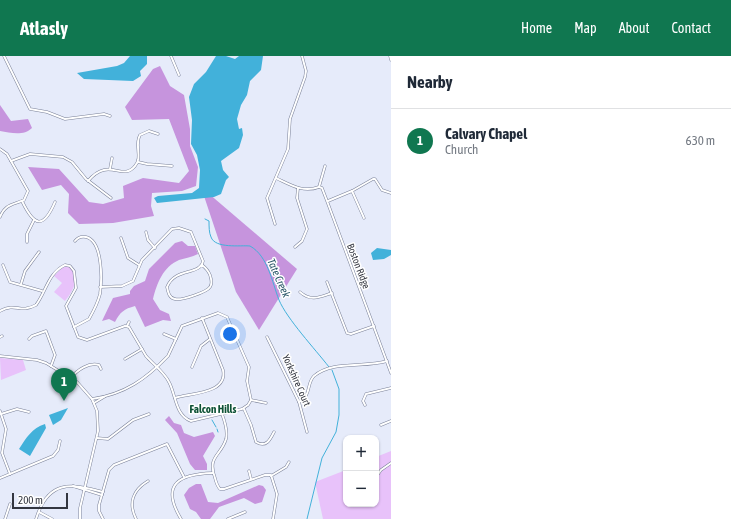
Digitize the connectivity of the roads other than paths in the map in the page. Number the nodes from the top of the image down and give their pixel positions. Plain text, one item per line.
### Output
1 (4, 56) edge
2 (171, 56) edge
3 (302, 56) edge
4 (390, 56) edge
5 (391, 60) edge
6 (179, 75) dead end
7 (110, 116) dead end
8 (158, 134) dead end
9 (0, 149) edge
10 (27, 149) dead end
11 (28, 154) junction
12 (112, 158) dead end
13 (11, 161) junction
14 (138, 162) junction
15 (172, 166) dead end
16 (325, 166) dead end
17 (110, 169) junction
18 (276, 178) junction
19 (88, 181) junction
20 (319, 187) junction
21 (298, 188) junction
22 (352, 192) junction
23 (391, 193) edge
24 (111, 198) dead end
25 (22, 201) junction
26 (327, 201) junction
27 (55, 202) dead end
28 (0, 217) edge
29 (364, 218) dead end
30 (34, 220) junction
31 (276, 224) dead end
32 (146, 232) dead end
33 (121, 238) dead end
34 (75, 241) dead end
35 (26, 242) dead end
36 (295, 247) dead end
37 (155, 248) junction
38 (39, 252) dead end
39 (3, 265) dead end
40 (140, 265) junction
41 (202, 266) junction
42 (327, 282) dead end
43 (21, 284) junction
44 (100, 287) junction
45 (42, 291) junction
46 (300, 292) dead end
47 (332, 293) junction
48 (173, 299) junction
49 (172, 302) dead end
50 (0, 311) edge
51 (202, 318) junction
52 (129, 322) dead end
53 (127, 326) junction
54 (374, 326) junction
55 (74, 327) junction
56 (164, 334) dead end
57 (267, 337) dead end
58 (30, 339) dead end
59 (176, 339) junction
60 (210, 339) junction
61 (142, 349) junction
62 (0, 356) edge
63 (125, 359) dead end
64 (387, 361) junction
65 (51, 366) junction
66 (157, 367) junction
67 (192, 367) dead end
68 (102, 369) dead end
69 (391, 373) edge
70 (71, 378) junction
71 (391, 388) edge
72 (105, 396) junction
73 (175, 398) junction
74 (92, 399) junction
75 (251, 400) junction
76 (300, 402) junction
77 (94, 403) junction
78 (266, 403) dead end
79 (365, 405) dead end
80 (244, 409) junction
81 (29, 412) dead end
82 (0, 413) edge
83 (149, 414) dead end
84 (222, 414) junction
85 (391, 420) edge
86 (381, 425) dead end
87 (274, 432) dead end
88 (306, 432) dead end
89 (97, 438) junction
90 (60, 441) dead end
91 (1, 449) edge
92 (289, 462) dead end
93 (391, 463) edge
94 (248, 471) dead end
95 (213, 473) junction
96 (379, 473) edge
97 (10, 474) junction
98 (272, 476) junction
99 (184, 477) junction
100 (0, 478) edge
101 (251, 479) junction
102 (148, 481) dead end
103 (85, 489) junction
104 (102, 493) junction
105 (10, 504) dead end
106 (38, 512) junction
107 (245, 512) dead end
108 (5, 519) edge
109 (36, 519) edge
110 (52, 519) edge
111 (80, 519) edge
112 (103, 519) edge
113 (136, 519) edge
114 (182, 519) edge
115 (228, 519) edge
116 (273, 519) edge

1 - 7 street
2 - 6 street
3 - 18 street
4 - 5 street
8 - 14 street
9 - 13 street
10 - 11 street
11 - 13 street
11 - 19 street
12 - 17 street
13 - 25 street
14 - 15 street
14 - 17 street
16 - 20 street
17 - 19 street
18 - 21 street
18 - 31 street
19 - 24 street
20 - 21 street
20 - 26 street, Boston Ridge
21 - 36 street
22 - 23 street
22 - 26 street
22 - 29 street
25 - 28 street
25 - 30 street
26 - 54 street, Boston Ridge
27 - 30 street
30 - 35 street
32 - 37 street
33 - 40 street
34 - 44 street
37 - 40 street
37 - 41 street
38 - 43 street
39 - 43 street
40 - 44 street
41 - 48 street
41 - 48 street
42 - 47 street
43 - 45 street
44 - 55 street
45 - 50 street
45 - 55 street
46 - 47 street
47 - 54 street
48 - 49 street
51 - 59 street
51 - 60 street
51 - 75 street
52 - 53 street
53 - 55 street
53 - 61 street
54 - 64 street, Boston Ridge
56 - 59 street
57 - 76 street, Yorkshire Court
58 - 65 street
59 - 66 street
60 - 67 street
60 - 73 street
61 - 63 street
61 - 66 street
62 - 65 street
64 - 69 street, Boston Ridge
64 - 76 street
65 - 70 street
66 - 72 street
66 - 73 street
68 - 70 street
70 - 74 street
71 - 79 street
72 - 74 street
72 - 77 street
73 - 84 street
74 - 77 street
75 - 78 street
75 - 80 street
76 - 88 street, Yorkshire Court
77 - 89 street
80 - 84 street
80 - 87 street
81 - 82 street
82 - 91 street
83 - 89 street
84 - 95 street
85 - 86 street
89 - 103 street
90 - 97 street
91 - 97 street
92 - 98 street
93 - 96 street
94 - 101 street
95 - 99 street
95 - 101 street
97 - 100 street
98 - 101 street
98 - 116 street
99 - 104 street
99 - 114 street
102 - 113 street
103 - 104 street
103 - 106 street
103 - 111 street
104 - 112 street
105 - 108 street
106 - 109 street
106 - 110 street
107 - 115 street

